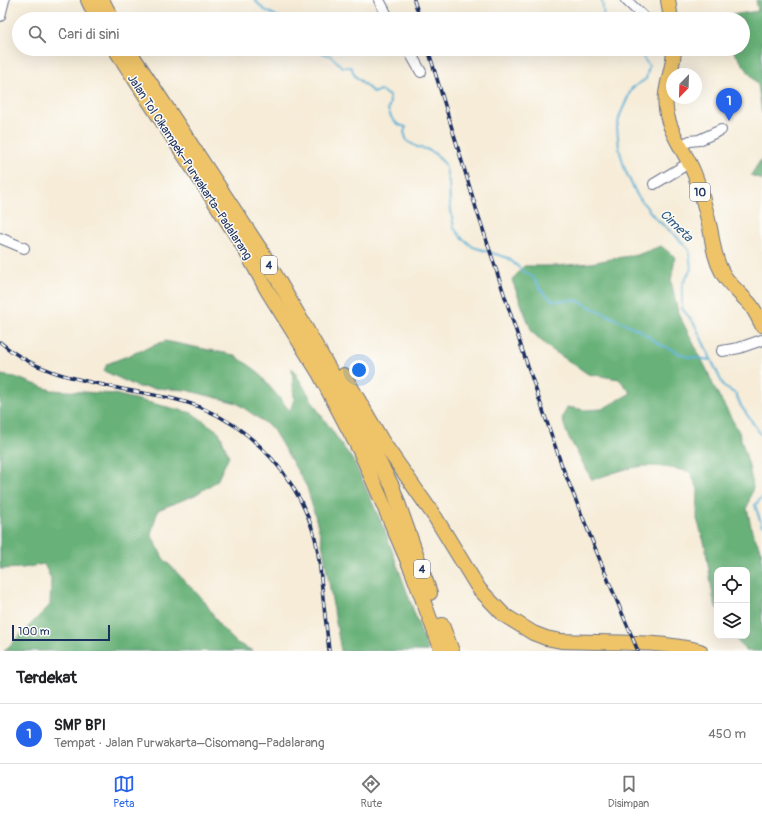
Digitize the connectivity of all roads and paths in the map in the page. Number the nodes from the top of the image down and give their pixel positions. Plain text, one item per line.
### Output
1 (4, 0) edge
2 (88, 0) edge
3 (102, 0) edge
4 (379, 0) edge
5 (626, 0) edge
6 (668, 0) edge
7 (94, 12) edge
8 (108, 12) edge
9 (385, 12) edge
10 (639, 12) edge
11 (670, 12) edge
12 (0, 16) edge
13 (120, 56) edge
14 (133, 56) edge
15 (412, 56) edge
16 (673, 56) edge
17 (421, 72) dead end
18 (721, 130) dead end
19 (679, 146) junction
20 (689, 163) junction
21 (654, 184) dead end
22 (0, 238) edge
23 (24, 248) dead end
24 (289, 300) junction
25 (762, 325) edge
26 (762, 340) edge
27 (722, 351) dead end
28 (662, 648) edge
29 (442, 651) edge
30 (452, 651) edge
31 (700, 651) edge

1 - 12 street
2 - 7 highway
3 - 8 highway
4 - 9 street
5 - 10 street
6 - 11 highway
13 - 29 highway, Jalan Tol Cikampek–Purwakarta–Padalarang / 4
14 - 24 highway, Jalan Tol Cikampek–Purwakarta–Padalarang / 4
15 - 17 street
16 - 19 highway, 10
18 - 19 street
19 - 20 highway, 10
20 - 21 street
20 - 25 highway, 10
22 - 23 street
24 - 28 highway
24 - 30 highway, Jalan Tol Cikampek–Purwakarta–Padalarang / 4
26 - 27 street
28 - 31 highway

